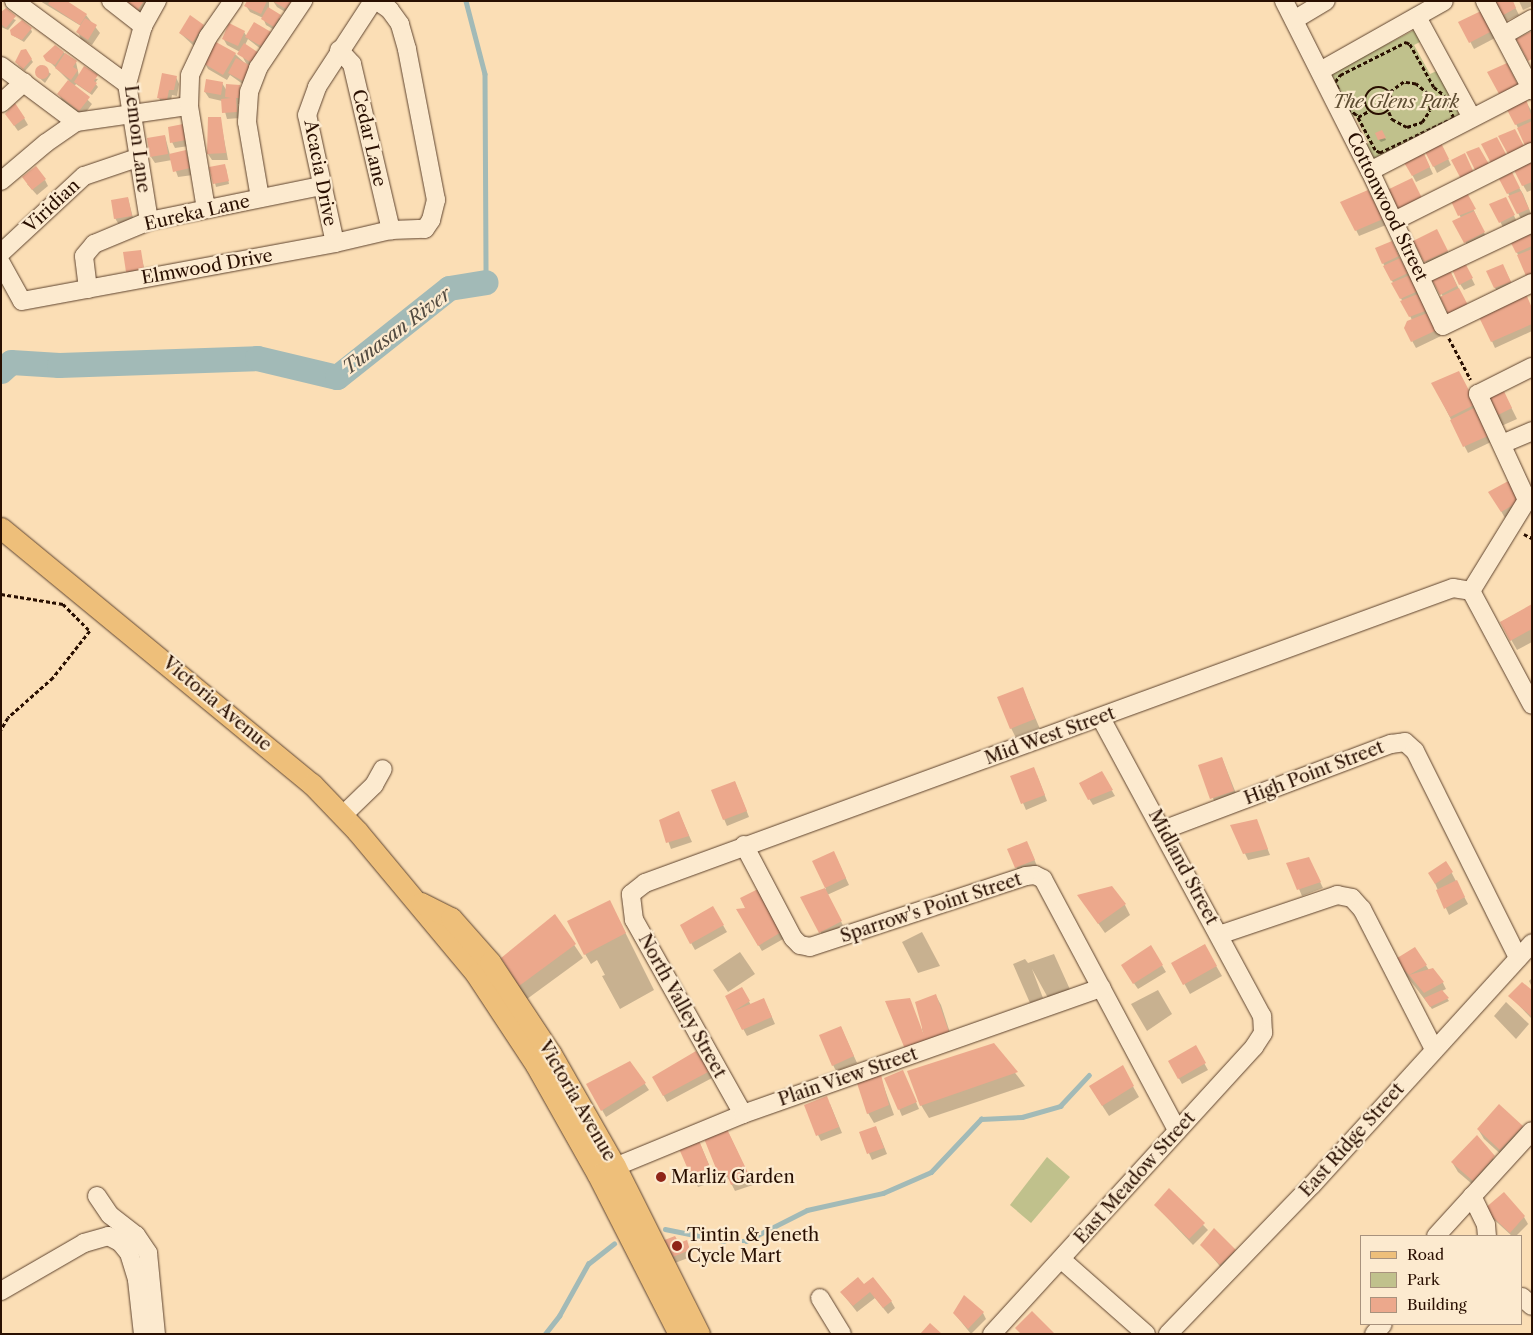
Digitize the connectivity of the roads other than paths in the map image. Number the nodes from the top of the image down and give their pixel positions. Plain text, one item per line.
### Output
1 (14, 1) edge
2 (111, 1) edge
3 (157, 1) edge
4 (233, 1) edge
5 (303, 1) edge
6 (375, 1) edge
7 (1284, 1) edge
8 (1326, 1) edge
9 (1444, 1) edge
10 (1485, 1) edge
11 (1417, 17) junction
12 (1532, 19) edge
13 (1294, 20) junction
14 (143, 26) junction
15 (1504, 35) junction
16 (339, 50) junction
17 (1, 66) edge
18 (1320, 71) junction
19 (24, 82) junction
20 (127, 84) junction
21 (1531, 89) edge
22 (1, 103) edge
23 (189, 106) junction
24 (131, 115) junction
25 (1472, 118) junction
26 (76, 122) junction
27 (1532, 152) edge
28 (137, 158) junction
29 (1370, 171) junction
30 (1, 181) edge
31 (321, 186) junction
32 (260, 198) junction
33 (206, 209) junction
34 (149, 221) junction
35 (1394, 221) junction
36 (1532, 223) edge
37 (391, 230) junction
38 (335, 243) junction
39 (1, 253) edge
40 (1, 263) edge
41 (1420, 276) junction
42 (1532, 283) edge
43 (88, 289) junction
44 (1532, 367) edge
45 (1532, 431) edge
46 (1502, 444) junction
47 (1529, 499) edge
48 (1, 528) edge
49 (1471, 591) junction
50 (1532, 705) edge
51 (1101, 718) junction
52 (383, 769) dead end
53 (342, 816) junction
54 (1163, 830) junction
55 (744, 845) junction
56 (631, 894) joint
57 (1219, 934) junction
58 (1532, 943) edge
59 (1518, 958) junction
60 (1102, 988) junction
61 (1262, 1016) joint
62 (1434, 1049) junction
63 (743, 1114) junction
64 (1177, 1130) junction
65 (1532, 1131) edge
66 (606, 1170) junction
67 (97, 1196) dead end
68 (1472, 1196) junction
69 (1444, 1234) edge
70 (1487, 1235) edge
71 (1062, 1260) junction
72 (1, 1291) edge
73 (820, 1298) dead end
74 (143, 1334) edge
75 (156, 1334) edge
76 (679, 1334) edge
77 (699, 1334) edge
78 (842, 1334) edge
79 (992, 1334) edge
80 (1146, 1334) edge
81 (1168, 1334) edge

1 - 20 street
2 - 14 street
3 - 14 street, Lemon Lane
4 - 23 street
5 - 32 street
6 - 16 street, Acacia Drive
6 - 37 street, Elmwood Drive
7 - 13 street, Cottonwood Street
8 - 13 street
9 - 11 street
10 - 15 street
11 - 18 street
11 - 25 street
12 - 15 street
13 - 18 street, Cottonwood Street
14 - 20 street, Lemon Lane
15 - 21 street
16 - 31 street, Acacia Drive
16 - 37 street, Cedar Lane
17 - 19 street
18 - 29 street, Cottonwood Street
19 - 22 street
19 - 26 street
20 - 24 street, Lemon Lane
21 - 25 street
23 - 24 street
23 - 33 street
24 - 26 street
24 - 28 street, Lemon Lane
25 - 29 street
26 - 30 street
27 - 35 street
28 - 34 street, Lemon Lane
28 - 39 street, Viridian
29 - 35 street, Cottonwood Street
31 - 32 street, Eureka Lane
31 - 38 street, Acacia Drive
32 - 33 street, Eureka Lane
33 - 34 street, Eureka Lane
34 - 43 street, Eureka Lane
35 - 41 street, Cottonwood Street
36 - 41 street
37 - 38 street, Elmwood Drive
38 - 43 street, Elmwood Drive
40 - 43 street, Elmwood Drive
41 - 42 street, Cottonwood Street
44 - 46 street
45 - 46 street
46 - 47 street
47 - 49 street
48 - 53 main road, Victoria Avenue
49 - 50 street
49 - 51 street, Mid West Street
51 - 54 street, Midland Street
51 - 55 street, Mid West Street
52 - 53 street
53 - 66 main road, Victoria Avenue
54 - 57 street, Midland Street
54 - 59 street, High Point Street
55 - 56 street, Mid West Street
55 - 60 street, Sparrow's Point Street
56 - 63 street, North Valley Street
57 - 61 street, Midland Street
57 - 62 street
58 - 59 street, East Ridge Street
59 - 62 street, East Ridge Street
60 - 63 street, Plain View Street
60 - 64 street, Sparrow's Point Street
61 - 64 street, East Meadow Street
62 - 81 street, East Ridge Street
63 - 66 street, Plain View Street
64 - 71 street, East Meadow Street
65 - 68 street
66 - 76 main road, Victoria Avenue
66 - 77 main road, Victoria Avenue
67 - 75 street
68 - 69 street
68 - 70 street
71 - 79 street, East Meadow Street
71 - 80 street
72 - 74 street
73 - 78 street

